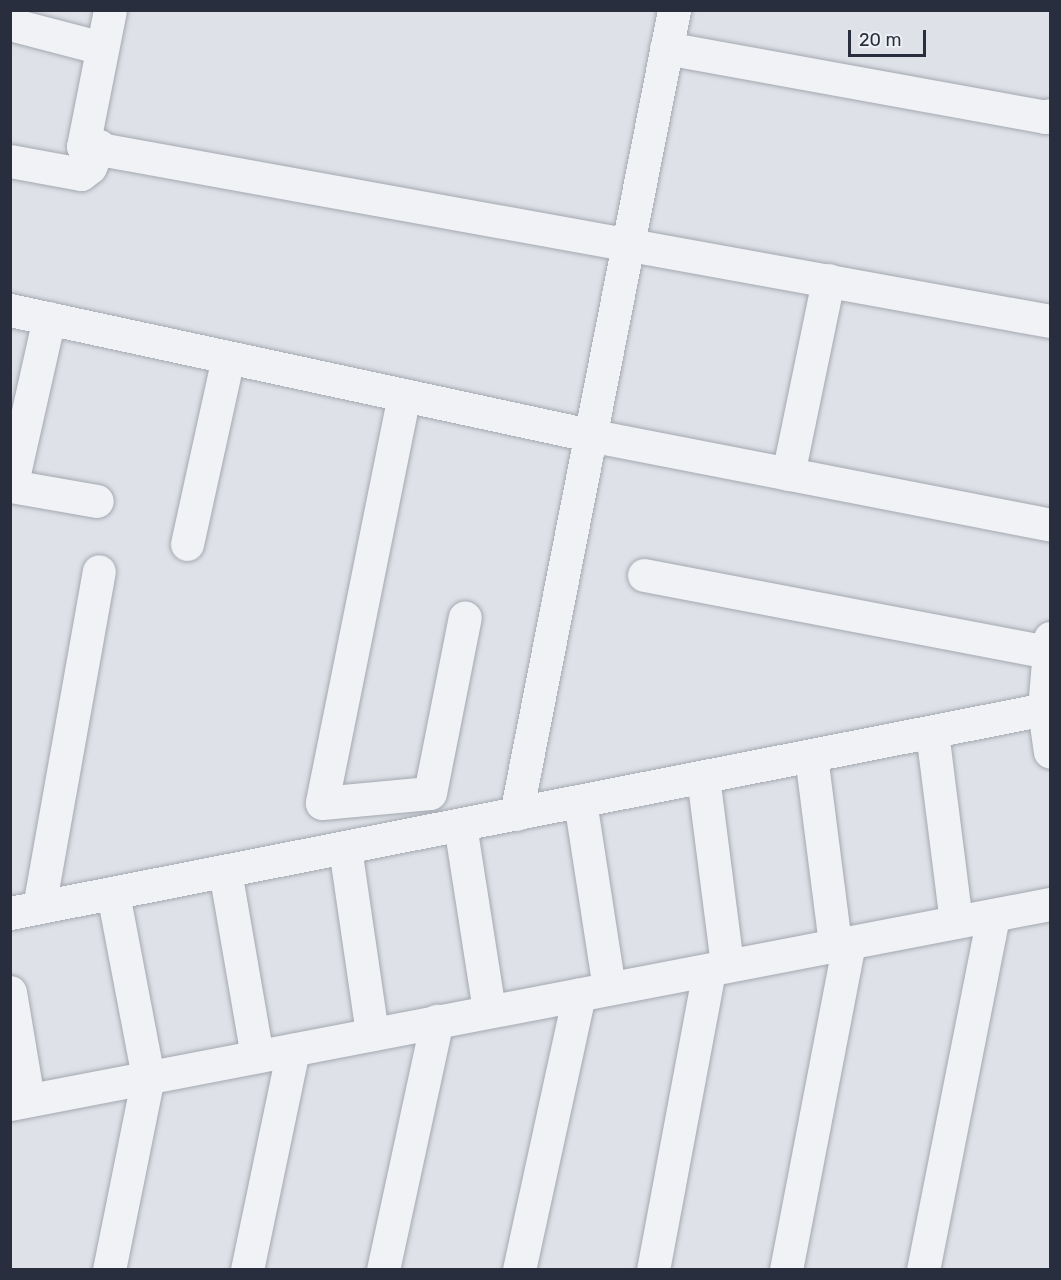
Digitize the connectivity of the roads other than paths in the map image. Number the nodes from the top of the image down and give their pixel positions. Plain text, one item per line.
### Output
1 (110, 10) edge
2 (674, 10) edge
3 (10, 24) edge
4 (102, 48) junction
5 (666, 48) junction
6 (1049, 117) edge
7 (99, 146) junction
8 (10, 161) edge
9 (627, 243) junction
10 (828, 280) junction
11 (10, 310) edge
12 (49, 318) junction
13 (1050, 321) edge
14 (228, 357) junction
15 (404, 395) junction
16 (589, 435) junction
17 (788, 474) junction
18 (97, 501) dead end
19 (1050, 525) edge
20 (187, 544) dead end
21 (99, 571) dead end
22 (644, 575) dead end
23 (465, 617) dead end
24 (1049, 645) edge
25 (1047, 709) edge
26 (932, 732) junction
27 (1050, 752) edge
28 (811, 756) junction
29 (703, 777) junction
30 (580, 801) junction
31 (516, 814) junction
32 (460, 825) junction
33 (345, 848) junction
34 (225, 871) junction
35 (112, 893) junction
36 (1050, 904) edge
37 (25, 910) edge
38 (993, 917) junction
39 (956, 921) junction
40 (842, 943) junction
41 (718, 969) junction
42 (594, 991) junction
43 (10, 992) edge
44 (489, 1011) junction
45 (438, 1021) junction
46 (372, 1034) junction
47 (293, 1050) junction
48 (257, 1056) junction
49 (148, 1077) junction
50 (16, 1108) edge
51 (109, 1269) edge
52 (247, 1269) edge
53 (383, 1269) edge
54 (519, 1269) edge
55 (653, 1269) edge
56 (786, 1269) edge
57 (923, 1269) edge

1 - 4 street
2 - 5 street
3 - 4 street
4 - 7 street
5 - 6 street
5 - 9 street
7 - 8 street
7 - 9 street
9 - 10 street
9 - 16 street
10 - 13 street
10 - 17 street
11 - 12 street
12 - 14 street
12 - 18 street
14 - 15 street
14 - 20 street
15 - 16 street
15 - 23 street
16 - 17 street
16 - 31 street
17 - 19 street
21 - 37 street
22 - 24 street
24 - 25 street
25 - 26 street
25 - 27 street
26 - 28 street
26 - 39 street
28 - 29 street
28 - 40 street
29 - 30 street
29 - 41 street
30 - 31 street
30 - 42 street
31 - 32 street
32 - 33 street
32 - 44 street
33 - 34 street
33 - 46 street
34 - 35 street
34 - 48 street
35 - 37 street
35 - 49 street
36 - 38 street
38 - 39 street
38 - 57 street
39 - 40 street
40 - 41 street
40 - 56 street
41 - 42 street
41 - 55 street
42 - 44 street
42 - 54 street
43 - 50 street
44 - 45 street
45 - 46 street
45 - 53 street
46 - 47 street
47 - 48 street
47 - 52 street
48 - 49 street
49 - 50 street
49 - 51 street

